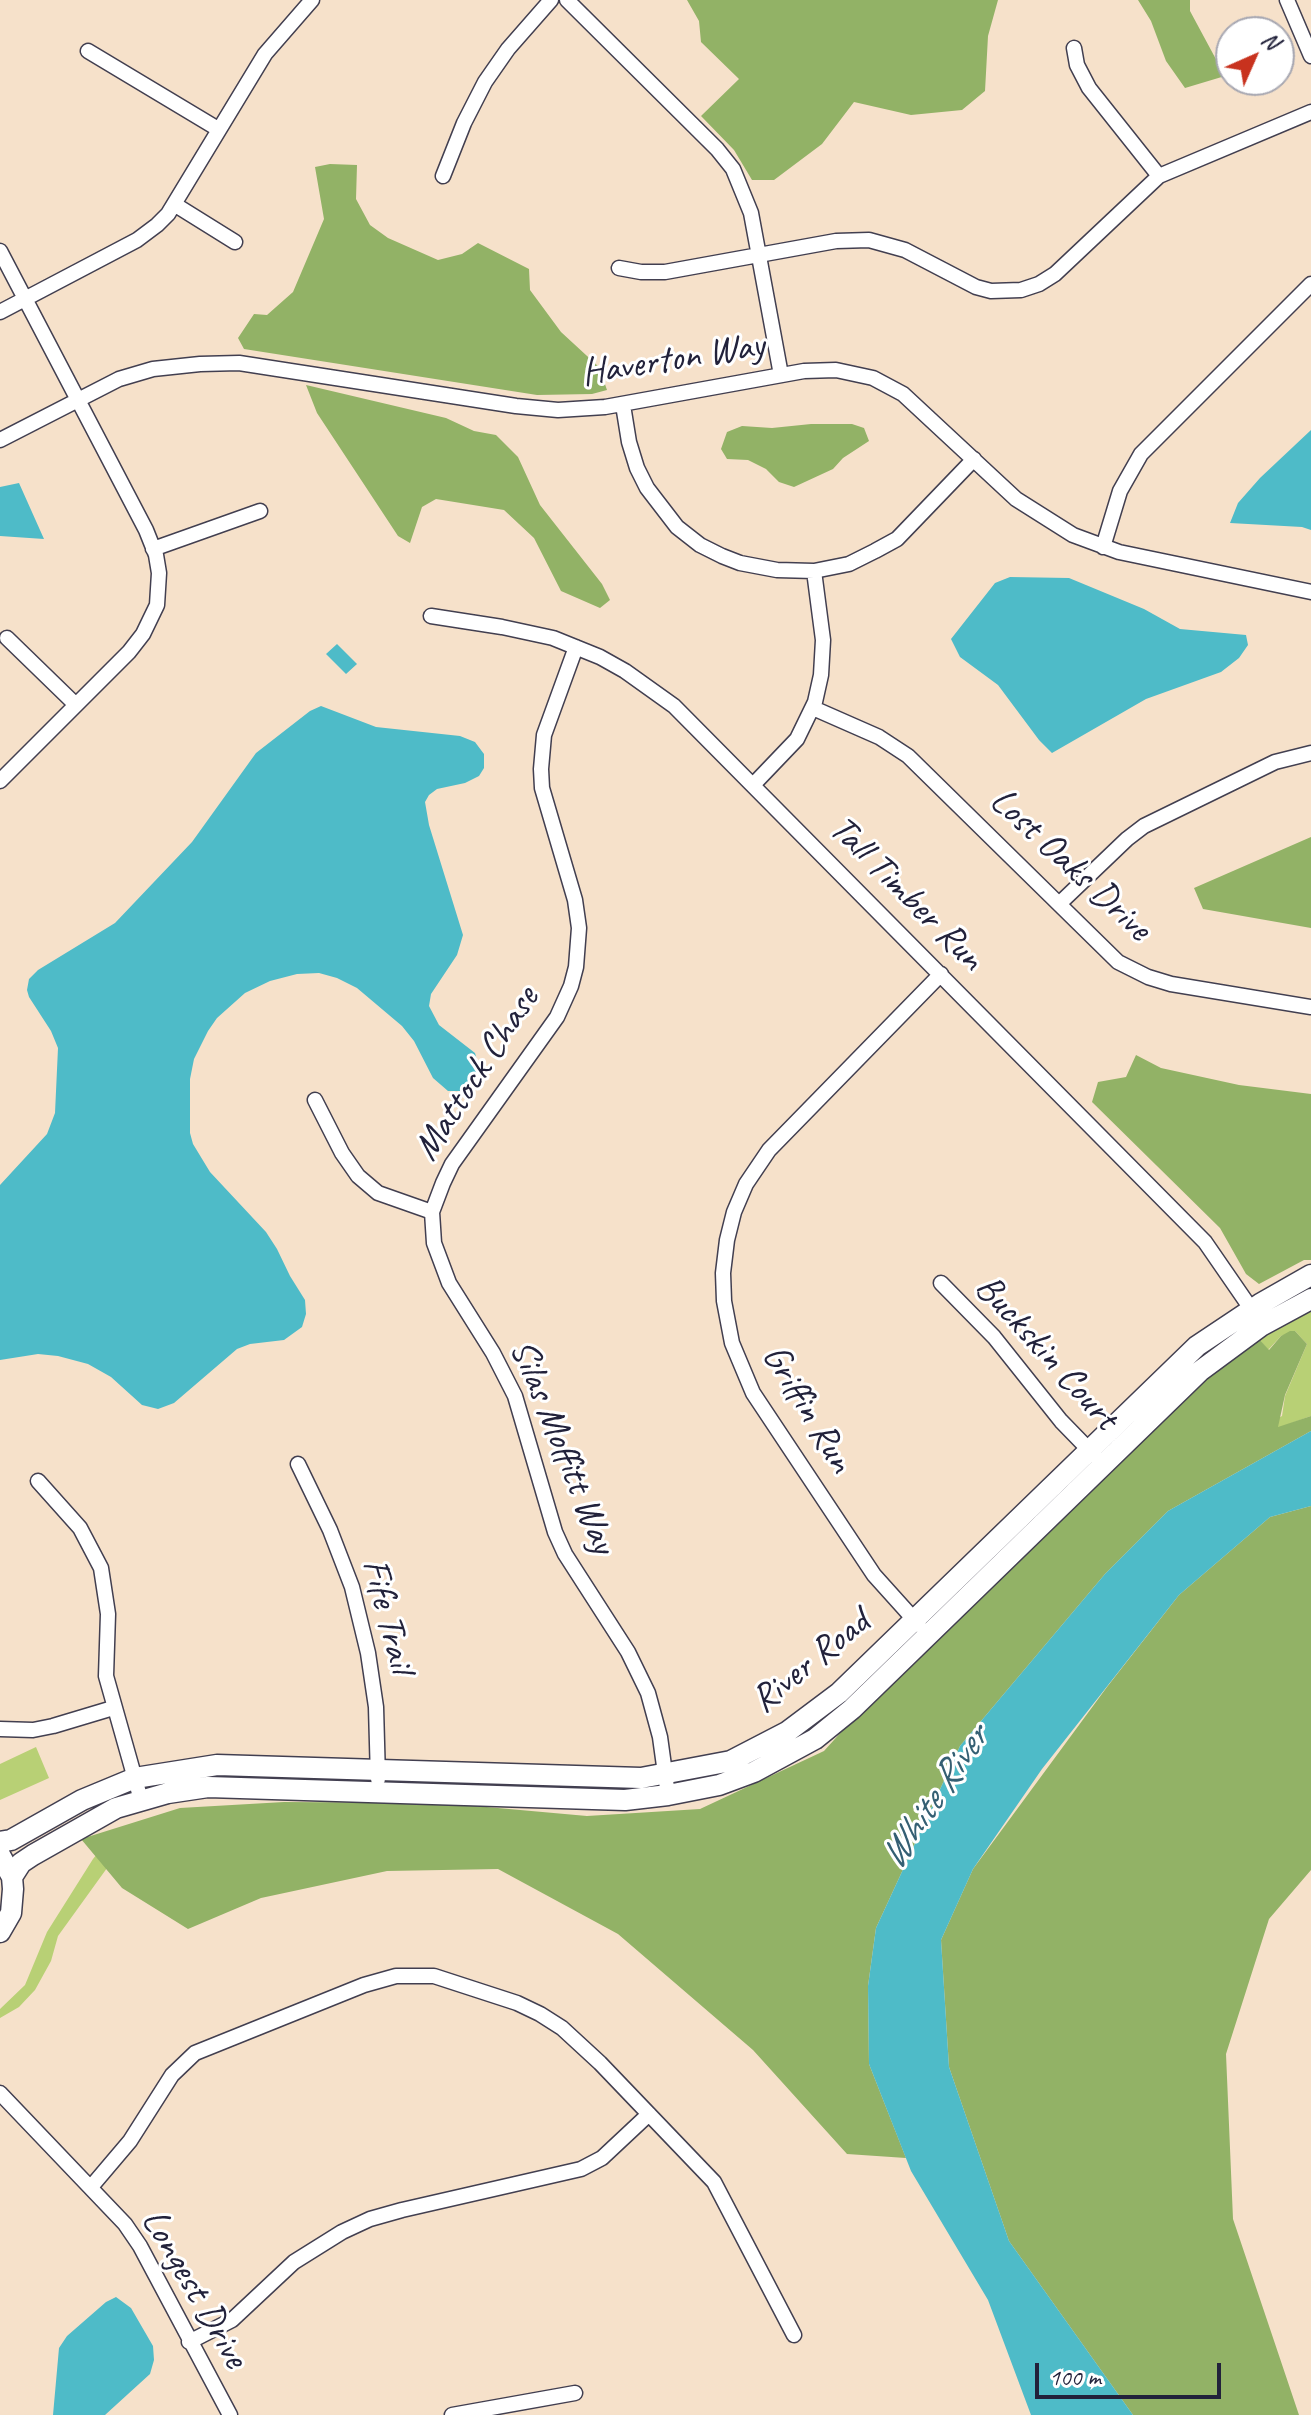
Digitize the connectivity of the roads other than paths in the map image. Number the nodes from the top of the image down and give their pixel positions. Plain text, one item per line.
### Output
1 (311, 0) edge
2 (551, 0) edge
3 (567, 0) edge
4 (1287, 0) edge
5 (1074, 48) dead end
6 (88, 51) dead end
7 (1311, 56) edge
8 (1311, 112) edge
9 (218, 129) junction
10 (443, 176) dead end
11 (1159, 176) junction
12 (174, 204) junction
13 (235, 242) dead end
14 (0, 251) edge
15 (759, 256) junction
16 (619, 268) dead end
17 (1311, 284) edge
18 (25, 299) junction
19 (0, 312) edge
20 (781, 375) junction
21 (78, 399) junction
22 (623, 405) junction
23 (0, 440) edge
24 (974, 459) junction
25 (260, 511) dead end
26 (1103, 547) junction
27 (153, 549) junction
28 (814, 571) junction
29 (1311, 592) edge
30 (431, 616) dead end
31 (7, 638) dead end
32 (576, 647) junction
33 (76, 705) junction
34 (813, 708) junction
35 (1311, 753) edge
36 (0, 781) edge
37 (753, 785) junction
38 (1059, 904) junction
39 (941, 974) junction
40 (1311, 1007) edge
41 (315, 1100) dead end
42 (432, 1212) junction
43 (1311, 1275) edge
44 (941, 1283) dead end
45 (1311, 1299) edge
46 (1257, 1318) junction
47 (1088, 1449) junction
48 (298, 1464) dead end
49 (1103, 1465) junction
50 (38, 1481) dead end
51 (914, 1620) junction
52 (929, 1635) junction
53 (113, 1708) junction
54 (0, 1729) edge
55 (378, 1769) junction
56 (665, 1774) junction
57 (135, 1778) junction
58 (378, 1791) junction
59 (668, 1795) junction
60 (141, 1800) junction
61 (0, 1842) edge
62 (0, 1855) edge
63 (12, 1877) junction
64 (0, 1932) edge
65 (0, 2093) edge
66 (649, 2114) junction
67 (91, 2187) junction
68 (794, 2335) dead end
69 (189, 2342) junction
70 (575, 2393) dead end
71 (230, 2415) edge
72 (452, 2415) edge

1 - 9 street
2 - 10 street
3 - 15 street
4 - 7 street
5 - 11 street
6 - 9 street
8 - 11 street
9 - 12 street
11 - 15 street
12 - 13 street
12 - 18 street
14 - 18 street
15 - 16 street
15 - 20 street
17 - 26 street
18 - 19 street
18 - 21 street
20 - 22 street, Haverton Way
20 - 24 street, Haverton Way
21 - 22 street, Haverton Way
21 - 23 street, Haverton Way
21 - 27 street
22 - 28 street
24 - 26 street, Haverton Way
24 - 28 street
25 - 27 street
26 - 29 street, Haverton Way
27 - 33 street
28 - 34 street
30 - 32 street, Tall Timber Run
31 - 33 street
32 - 37 street, Tall Timber Run
32 - 42 street, Mattock Chase
33 - 36 street
34 - 37 street
34 - 38 street, Lost Oaks Drive
35 - 38 street
37 - 39 street, Tall Timber Run
38 - 40 street, Lost Oaks Drive
39 - 46 street, Tall Timber Run
39 - 51 street, Griffin Run
41 - 42 street
42 - 56 street, Silas Moffitt Way
43 - 46 main road, River Road
44 - 47 street, Buckskin Court
45 - 46 main road, River Road
46 - 47 main road, River Road
46 - 49 main road, River Road
47 - 49 street, Buckskin Court
47 - 51 main road, River Road
48 - 55 street, Fife Trail
49 - 52 main road, River Road
50 - 53 street
51 - 52 street, Griffin Run
51 - 56 main road, River Road
52 - 59 main road, River Road
53 - 54 street
53 - 57 street
55 - 56 main road, River Road
55 - 57 main road, River Road
55 - 58 street, Fife Trail
56 - 59 street, Silas Moffitt Way
57 - 60 street
57 - 61 main road, River Road
58 - 59 main road, River Road
58 - 60 main road, River Road
60 - 63 main road, River Road
62 - 63 main road
63 - 64 main road
65 - 67 street, Longest Drive
66 - 67 street
66 - 68 street
66 - 69 street
67 - 69 street, Longest Drive
69 - 71 street, Longest Drive
70 - 72 street

